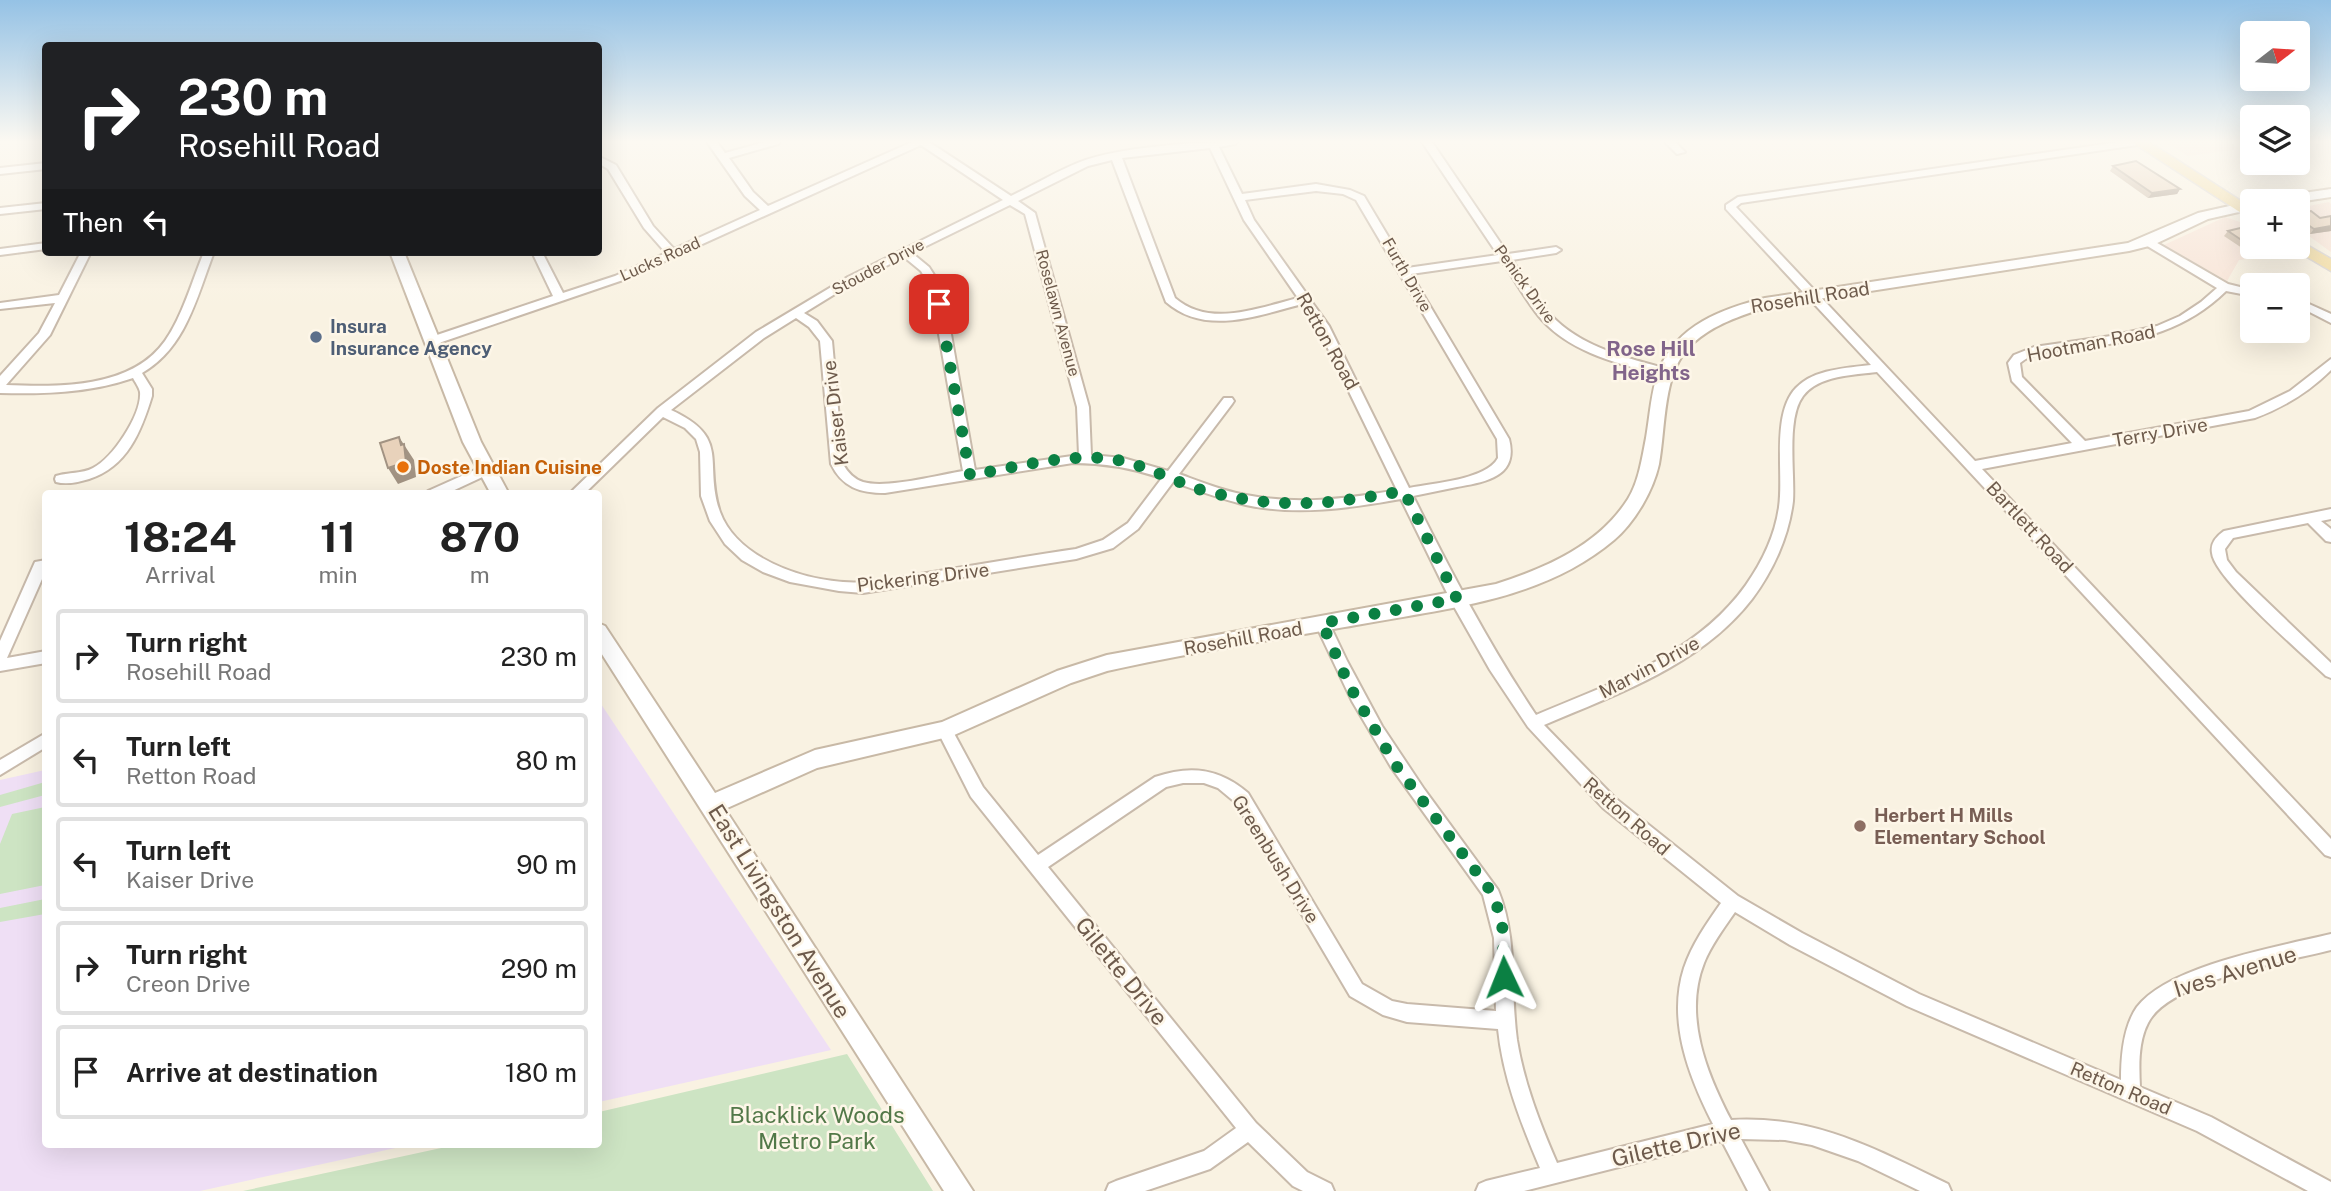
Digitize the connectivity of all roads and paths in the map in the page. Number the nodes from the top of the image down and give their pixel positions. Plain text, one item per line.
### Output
1 (631, 198) edge
2 (753, 198) edge
3 (797, 198) edge
4 (1015, 198) edge
5 (1132, 198) edge
6 (1238, 198) joint
7 (1241, 198) edge
8 (1357, 198) edge
9 (1464, 198) edge
10 (1755, 198) edge
11 (1012, 199) junction
12 (42, 206) edge
13 (2240, 210) edge
14 (0, 211) edge
15 (767, 211) junction
16 (2148, 242) junction
17 (42, 247) edge
18 (1556, 250) dead end
19 (0, 252) edge
20 (905, 253) junction
21 (2310, 253) edge
22 (673, 254) junction
23 (84, 256) edge
24 (207, 256) edge
25 (399, 256) edge
26 (539, 256) edge
27 (1505, 258) junction
28 (2331, 266) edge
29 (1405, 272) junction
30 (2224, 286) junction
31 (2240, 290) edge
32 (1811, 296) junction
33 (64, 298) junction
34 (560, 299) junction
35 (1307, 299) junction
36 (0, 306) edge
37 (2310, 308) edge
38 (795, 312) junction
39 (2331, 319) edge
40 (432, 341) junction
41 (2331, 363) edge
42 (1879, 368) junction
43 (135, 372) junction
44 (1664, 372) junction
45 (0, 386) edge
46 (1228, 401) dead end
47 (662, 411) junction
48 (2082, 446) junction
49 (1085, 458) junction
50 (1504, 463) joint
51 (1973, 466) junction
52 (486, 470) junction
53 (970, 475) junction
54 (1171, 477) junction
55 (61, 480) dead end
56 (442, 490) edge
57 (498, 490) edge
58 (579, 490) edge
59 (1404, 491) junction
60 (2331, 514) edge
61 (2310, 518) junction
62 (2331, 537) edge
63 (42, 567) edge
64 (1457, 599) junction
65 (1322, 623) junction
66 (602, 637) edge
67 (0, 658) edge
68 (42, 658) edge
69 (0, 665) edge
70 (2331, 672) edge
71 (1533, 723) junction
72 (945, 730) junction
73 (42, 742) edge
74 (0, 768) edge
75 (713, 805) junction
76 (2331, 850) edge
77 (1037, 865) junction
78 (1732, 901) junction
79 (2331, 942) edge
80 (1506, 1021) junction
81 (2131, 1092) junction
82 (1249, 1130) junction
83 (1727, 1130) junction
84 (1552, 1174) junction
85 (960, 1191) edge
86 (1116, 1191) edge
87 (1324, 1191) edge
88 (1486, 1191) edge
89 (1759, 1191) edge
90 (1941, 1191) edge
91 (2328, 1191) edge

1 - 22 street
2 - 15 street
3 - 15 street, Lucks Road
4 - 11 street, Stouder Drive
5 - 35 street
6 - 7 street, Furth Drive
6 - 35 street, Retton Road
8 - 29 street, Furth Drive
9 - 27 street, Penick Drive
10 - 32 street, Bartlett Road
11 - 20 street, Stouder Drive
11 - 49 street, Roselawn Avenue
12 - 14 street
13 - 16 street, Rosehill Road
15 - 22 street, Lucks Road
16 - 30 street
16 - 32 street, Rosehill Road
17 - 19 street
18 - 27 street
20 - 38 street, Stouder Drive
20 - 53 street
21 - 28 main road
22 - 34 street, Lucks Road
23 - 33 street
24 - 43 street
25 - 40 street
26 - 34 street
27 - 29 street
27 - 44 street, Penick Drive
29 - 50 street, Furth Drive
30 - 31 street
30 - 48 street, Hootman Road
32 - 42 street, Bartlett Road
32 - 44 street, Rosehill Road
33 - 36 street
33 - 45 street
34 - 40 street, Lucks Road
35 - 59 street, Retton Road
37 - 39 street
38 - 47 street, Stouder Drive
38 - 53 street, Kaiser Drive
40 - 52 street
41 - 48 street, Terry Drive
42 - 51 street, Bartlett Road
42 - 71 street, Marvin Drive
43 - 45 street
43 - 55 street
44 - 64 street, Rosehill Road
46 - 54 street
47 - 54 street, Pickering Drive
47 - 58 street, Stouder Drive
48 - 51 street, Terry Drive
49 - 53 street, Kaiser Drive
49 - 54 street, Kaiser Drive
50 - 59 street, Kaiser Drive
51 - 76 street, Bartlett Road
52 - 56 street
52 - 57 street
54 - 59 street, Kaiser Drive
59 - 64 street, Retton Road
60 - 61 street
61 - 62 street
61 - 70 street
63 - 67 street
64 - 65 street, Rosehill Road
64 - 71 street, Retton Road
65 - 72 street, Rosehill Road
65 - 80 street
66 - 75 street, East Livingston Avenue
68 - 69 street
71 - 78 street, Retton Road
72 - 75 street, Rosehill Road
72 - 77 street, Gilette Drive
73 - 74 street
75 - 85 street, East Livingston Avenue
77 - 80 street, Greenbush Drive
77 - 82 street, Gilette Drive
78 - 81 street, Retton Road
78 - 83 street
79 - 81 street, Ives Avenue
80 - 84 street
81 - 91 street, Retton Road
82 - 86 street
82 - 87 street, Gilette Drive
83 - 84 street, Gilette Drive
83 - 89 street
83 - 90 street, Gilette Drive
84 - 88 street, Gilette Drive

